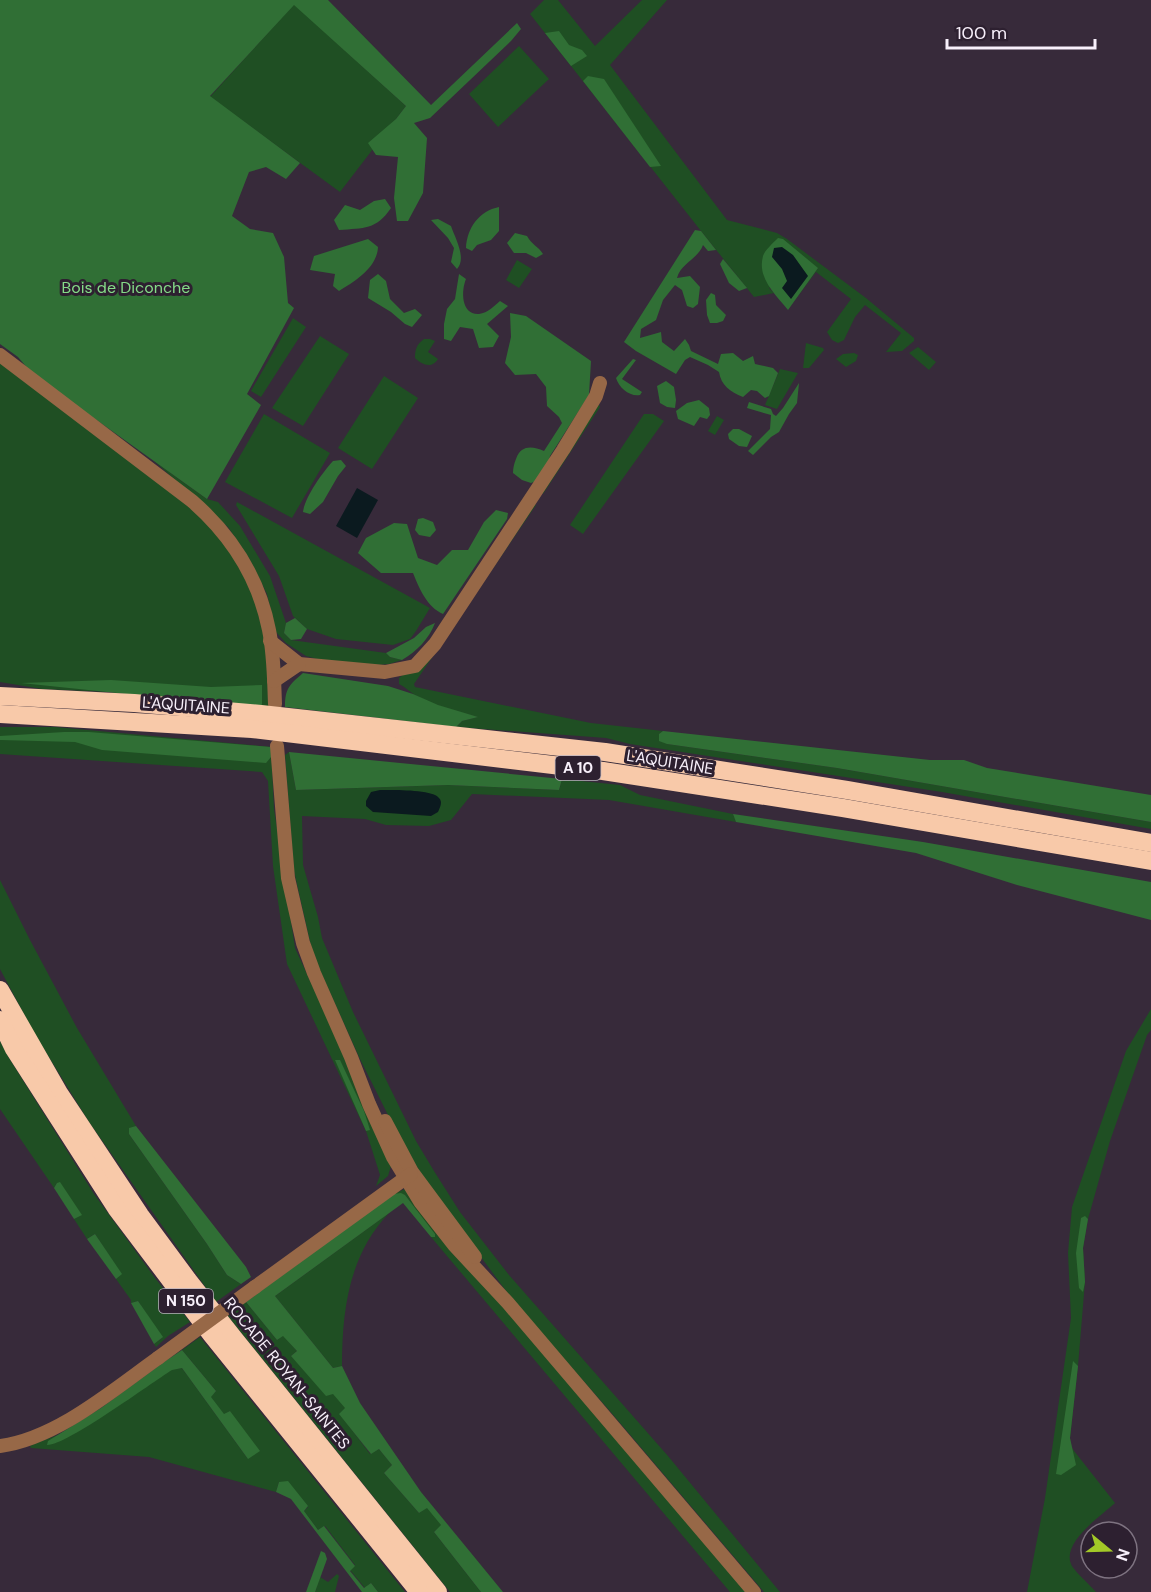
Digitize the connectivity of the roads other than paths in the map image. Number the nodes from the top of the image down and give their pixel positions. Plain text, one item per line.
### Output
1 (0, 355) edge
2 (600, 383) dead end
3 (270, 641) junction
4 (299, 664) junction
5 (274, 681) junction
6 (0, 696) edge
7 (275, 704) dead end
8 (0, 714) edge
9 (277, 746) dead end
10 (1151, 843) edge
11 (1151, 861) edge
12 (0, 990) edge
13 (0, 1020) edge
14 (409, 1175) junction
15 (0, 1446) edge
16 (420, 1592) edge
17 (438, 1592) edge
18 (754, 1592) edge

1 - 3 street
2 - 4 street
3 - 4 street
3 - 5 street
4 - 5 street
5 - 7 street
6 - 10 highway, L'AQUITAINE / A 10
8 - 11 highway, L'AQUITAINE / A 10
9 - 14 street
12 - 17 highway, ROCADE ROYAN-SAINTES / N 150
13 - 16 highway, ROCADE ROYAN-SAINTES / N 150
14 - 15 street, bridge
14 - 18 street

